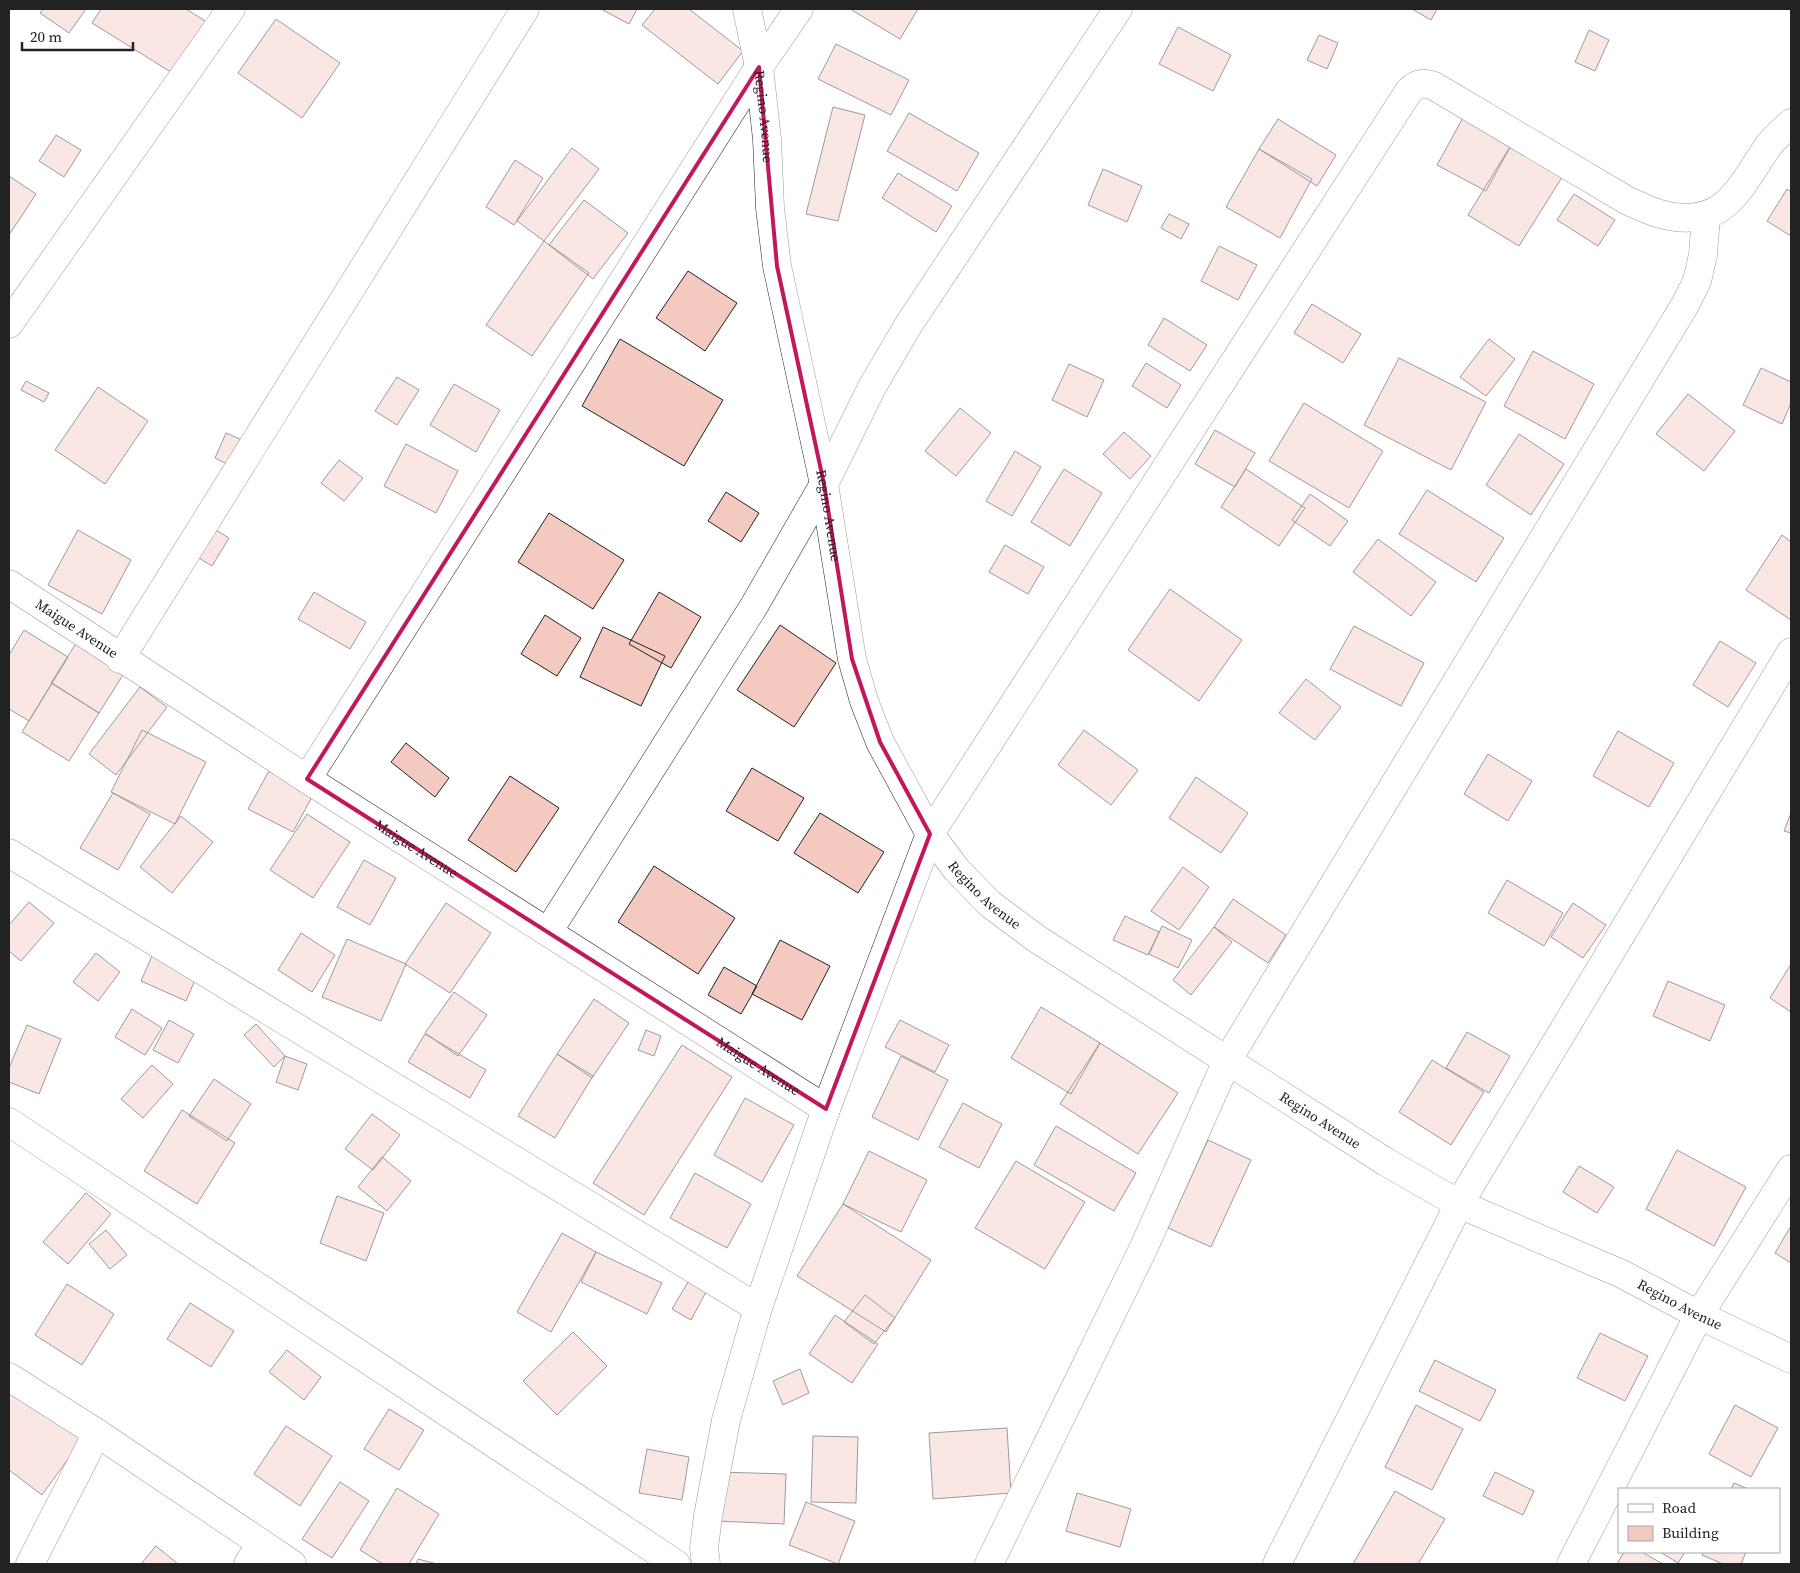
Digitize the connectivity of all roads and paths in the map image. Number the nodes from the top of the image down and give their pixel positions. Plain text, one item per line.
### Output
1 (231, 9) edge
2 (525, 9) edge
3 (747, 9) edge
4 (799, 9) edge
5 (1118, 9) edge
6 (759, 67) junction
7 (1791, 123) edge
8 (1706, 216) junction
9 (9, 324) edge
10 (824, 484) junction
11 (9, 584) edge
12 (1791, 652) edge
13 (120, 659) junction
14 (307, 779) junction
15 (930, 834) junction
16 (9, 853) edge
17 (548, 932) junction
18 (1227, 1061) junction
19 (826, 1109) junction
20 (9, 1122) edge
21 (1791, 1169) edge
22 (1459, 1204) junction
23 (758, 1308) junction
24 (1699, 1315) junction
25 (1791, 1359) edge
26 (9, 1377) edge
27 (97, 1433) junction
28 (254, 1554) edge
29 (30, 1564) edge
30 (292, 1564) edge
31 (676, 1564) edge
32 (706, 1564) edge
33 (989, 1564) edge
34 (1277, 1564) edge
35 (1571, 1564) edge

1 - 9 street
2 - 13 street
3 - 6 street, Regino Avenue
4 - 6 street
5 - 10 street
6 - 10 street, Regino Avenue
6 - 14 street
7 - 8 street
8 - 15 street
8 - 18 street
10 - 15 street, Regino Avenue
10 - 17 street
11 - 13 street, Maigue Avenue
12 - 22 street
13 - 14 street, Maigue Avenue
14 - 17 street, Maigue Avenue
15 - 18 street, Regino Avenue
15 - 19 street
16 - 23 street
17 - 19 street, Maigue Avenue
18 - 22 street, Regino Avenue
18 - 33 street
19 - 23 street
20 - 31 street
21 - 24 street
22 - 24 street, Regino Avenue
22 - 34 street
23 - 32 street
24 - 25 street, Regino Avenue
24 - 35 street
26 - 27 street
27 - 28 street
27 - 29 street
28 - 30 street

